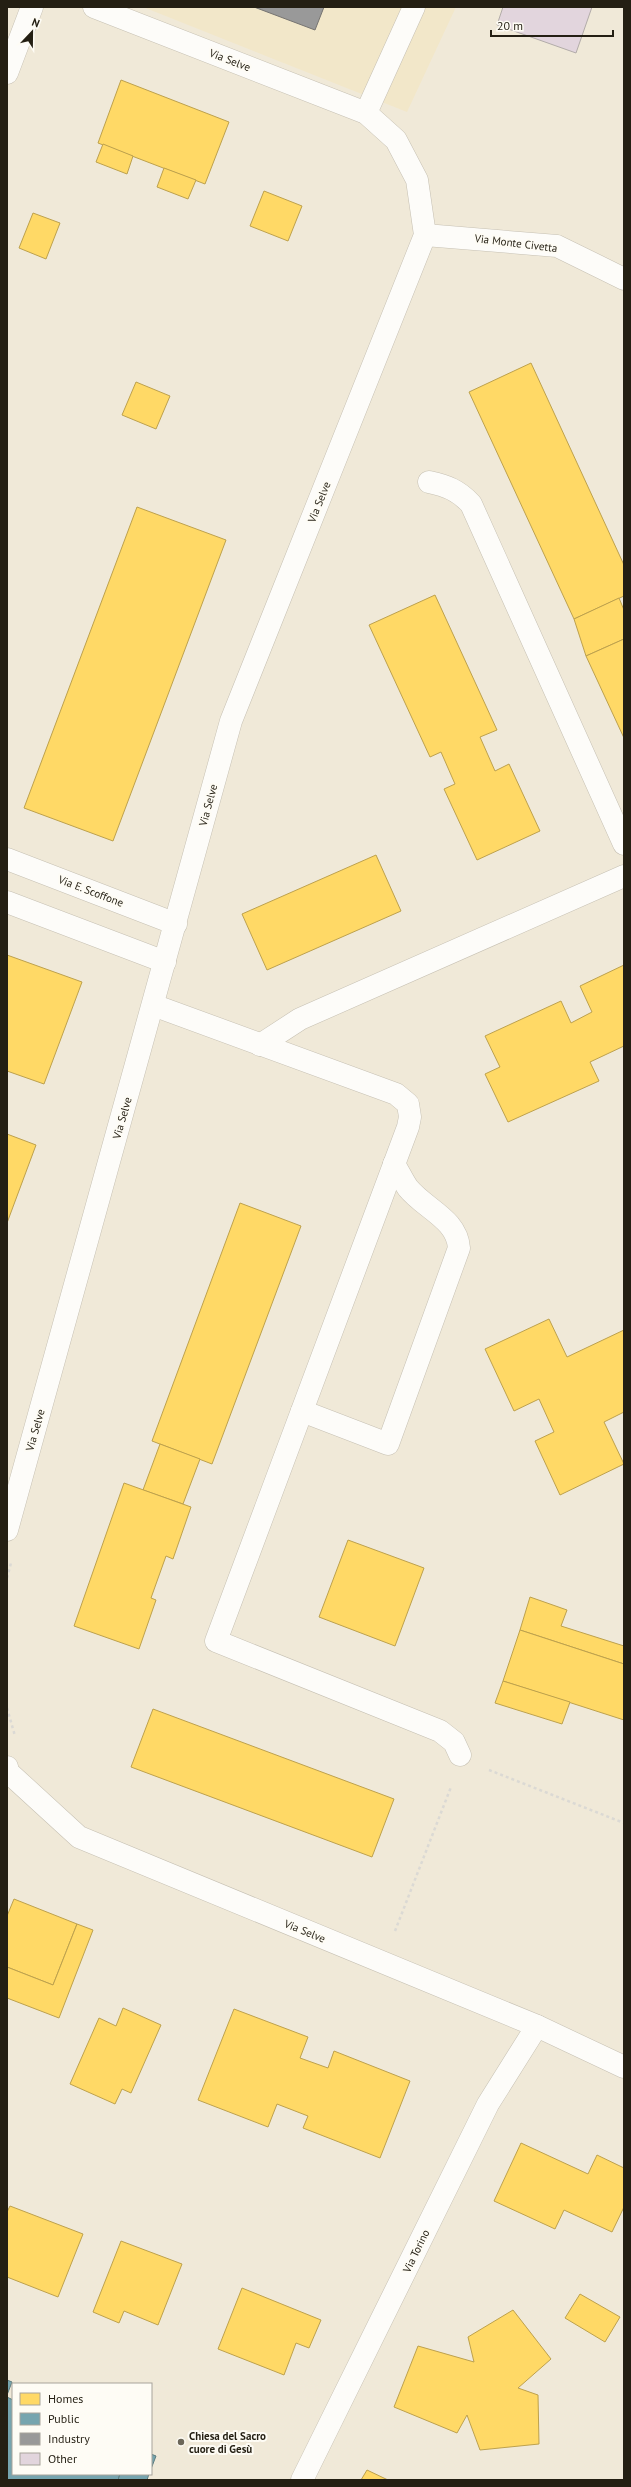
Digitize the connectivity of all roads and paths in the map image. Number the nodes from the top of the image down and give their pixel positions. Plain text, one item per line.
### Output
1 (32, 7) edge
2 (94, 7) edge
3 (414, 7) edge
4 (7, 73) edge
5 (366, 113) junction
6 (425, 235) junction
7 (624, 279) edge
8 (429, 482) dead end
9 (624, 844) edge
10 (7, 859) edge
11 (624, 876) edge
12 (7, 902) edge
13 (176, 924) junction
14 (165, 962) junction
15 (153, 1005) junction
16 (260, 1045) junction
17 (394, 1164) junction
18 (302, 1411) junction
19 (7, 1530) edge
20 (460, 1755) junction
21 (7, 1767) edge
22 (624, 1823) edge
23 (393, 1935) dead end
24 (537, 2026) junction
25 (624, 2067) edge
26 (302, 2480) edge

1 - 4 street
2 - 5 street, Via Selve
3 - 5 street
5 - 6 street, Via Selve
6 - 7 street, Via Monte Civetta
6 - 13 street, Via Selve
8 - 9 street
10 - 13 street, Via E. Scoffone
11 - 16 street
12 - 14 street
13 - 14 street, Via Selve
14 - 15 street, Via Selve
15 - 16 street
15 - 19 street, Via Selve
16 - 17 street
17 - 18 street
17 - 18 street
18 - 20 street
20 - 22 path
20 - 23 path
21 - 24 street, Via Selve
24 - 25 street, Via Selve
24 - 26 street, Via Torino

